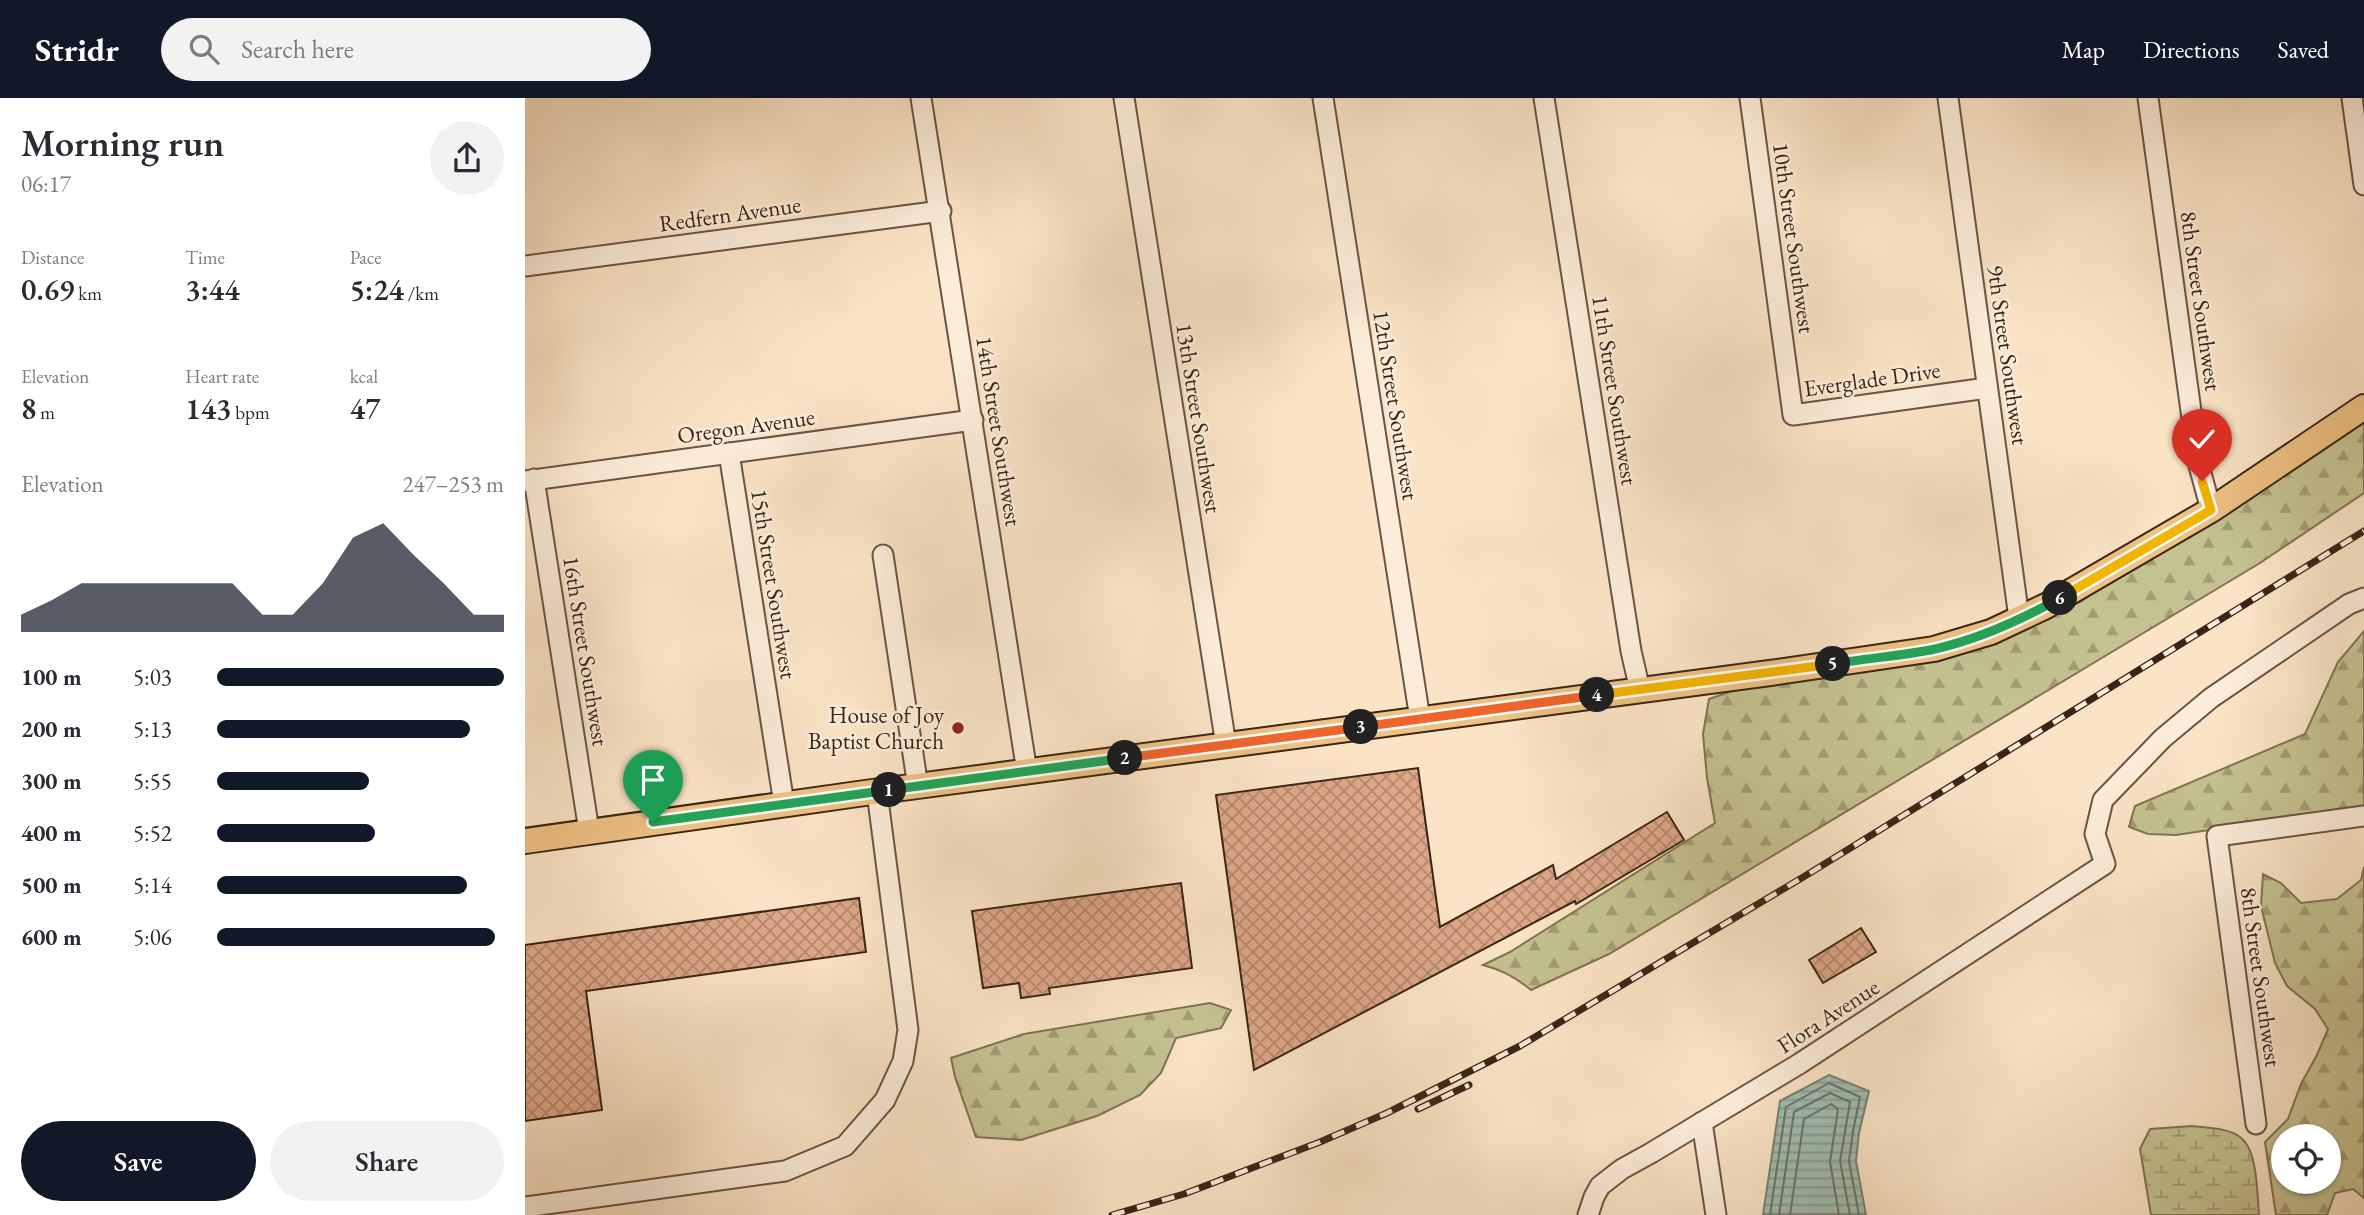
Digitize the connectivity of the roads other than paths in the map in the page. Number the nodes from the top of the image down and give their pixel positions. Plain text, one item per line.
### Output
1 (922, 98) edge
2 (1124, 98) edge
3 (1323, 98) edge
4 (1544, 98) edge
5 (1750, 98) edge
6 (1948, 98) edge
7 (2148, 98) edge
8 (2352, 98) edge
9 (2364, 185) edge
10 (941, 211) junction
11 (525, 266) edge
12 (1789, 385) joint
13 (1987, 388) junction
14 (2364, 407) edge
15 (973, 420) junction
16 (729, 453) junction
17 (530, 480) edge
18 (2211, 510) junction
19 (883, 555) dead end
20 (2364, 598) edge
21 (2019, 618) junction
22 (1640, 690) junction
23 (1420, 719) junction
24 (1226, 745) junction
25 (1027, 772) junction
26 (918, 787) junction
27 (877, 792) junction
28 (784, 804) junction
29 (2364, 816) edge
30 (589, 831) junction
31 (525, 841) edge
32 (1702, 1122) junction
33 (2256, 1124) dead end
34 (525, 1207) edge
35 (1588, 1215) edge
36 (1716, 1215) edge

1 - 10 street, 14th Street Southwest
2 - 24 street, 13th Street Southwest
3 - 23 street, 12th Street Southwest
4 - 22 street, 11th Street Southwest
5 - 12 street, 10th Street Southwest
6 - 13 street, 9th Street Southwest
7 - 18 street, 8th Street Southwest
8 - 9 street
10 - 11 street, Redfern Avenue
10 - 15 street, 14th Street Southwest
12 - 13 street, Everglade Drive
13 - 21 street, 9th Street Southwest
14 - 18 main road
15 - 16 street, Oregon Avenue
15 - 25 street, 14th Street Southwest
16 - 17 street, Oregon Avenue
16 - 28 street, 15th Street Southwest
17 - 30 street, 16th Street Southwest
18 - 21 main road
19 - 26 street
20 - 32 street, Flora Avenue
21 - 22 main road
22 - 23 main road
23 - 24 main road
24 - 25 main road
25 - 26 main road
26 - 27 main road
27 - 28 main road
27 - 34 street
28 - 30 main road
29 - 33 street, 8th Street Southwest
30 - 31 main road
32 - 35 street, Flora Avenue
32 - 36 street

